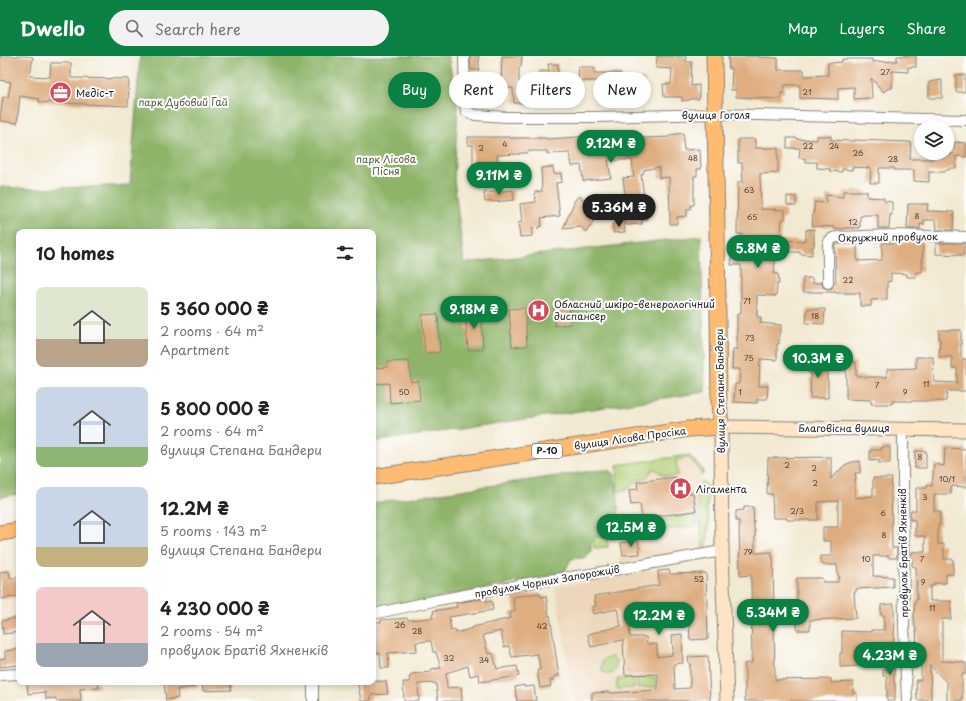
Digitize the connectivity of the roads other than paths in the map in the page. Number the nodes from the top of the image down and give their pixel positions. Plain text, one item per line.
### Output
1 (464, 56) edge
2 (714, 56) edge
3 (715, 114) junction
4 (966, 120) edge
5 (966, 237) edge
6 (828, 283) dead end
7 (721, 427) junction
8 (903, 428) junction
9 (966, 430) edge
10 (376, 477) edge
11 (16, 530) edge
12 (0, 533) edge
13 (722, 551) junction
14 (376, 613) edge
15 (16, 674) edge
16 (0, 675) edge
17 (313, 685) edge
18 (313, 701) edge
19 (727, 701) edge
20 (907, 701) edge

1 - 3 street, вулиця Гоголя
2 - 3 main road, вулиця Степана Бандери
3 - 4 street, вулиця Гоголя
3 - 7 main road, вулиця Степана Бандери
5 - 6 street, Окружний провулок
7 - 8 main road, Благовісна вулиця
7 - 10 main road, вулиця Лісова Просіка / Р-10
7 - 13 main road, вулиця Степана Бандери
8 - 9 main road, Благовісна вулиця
8 - 20 street, провулок Братів Яхненків
11 - 12 main road
13 - 14 street, провулок Чорних Запорожців
13 - 19 main road, вулиця Степана Бандери
15 - 16 street
17 - 18 street

